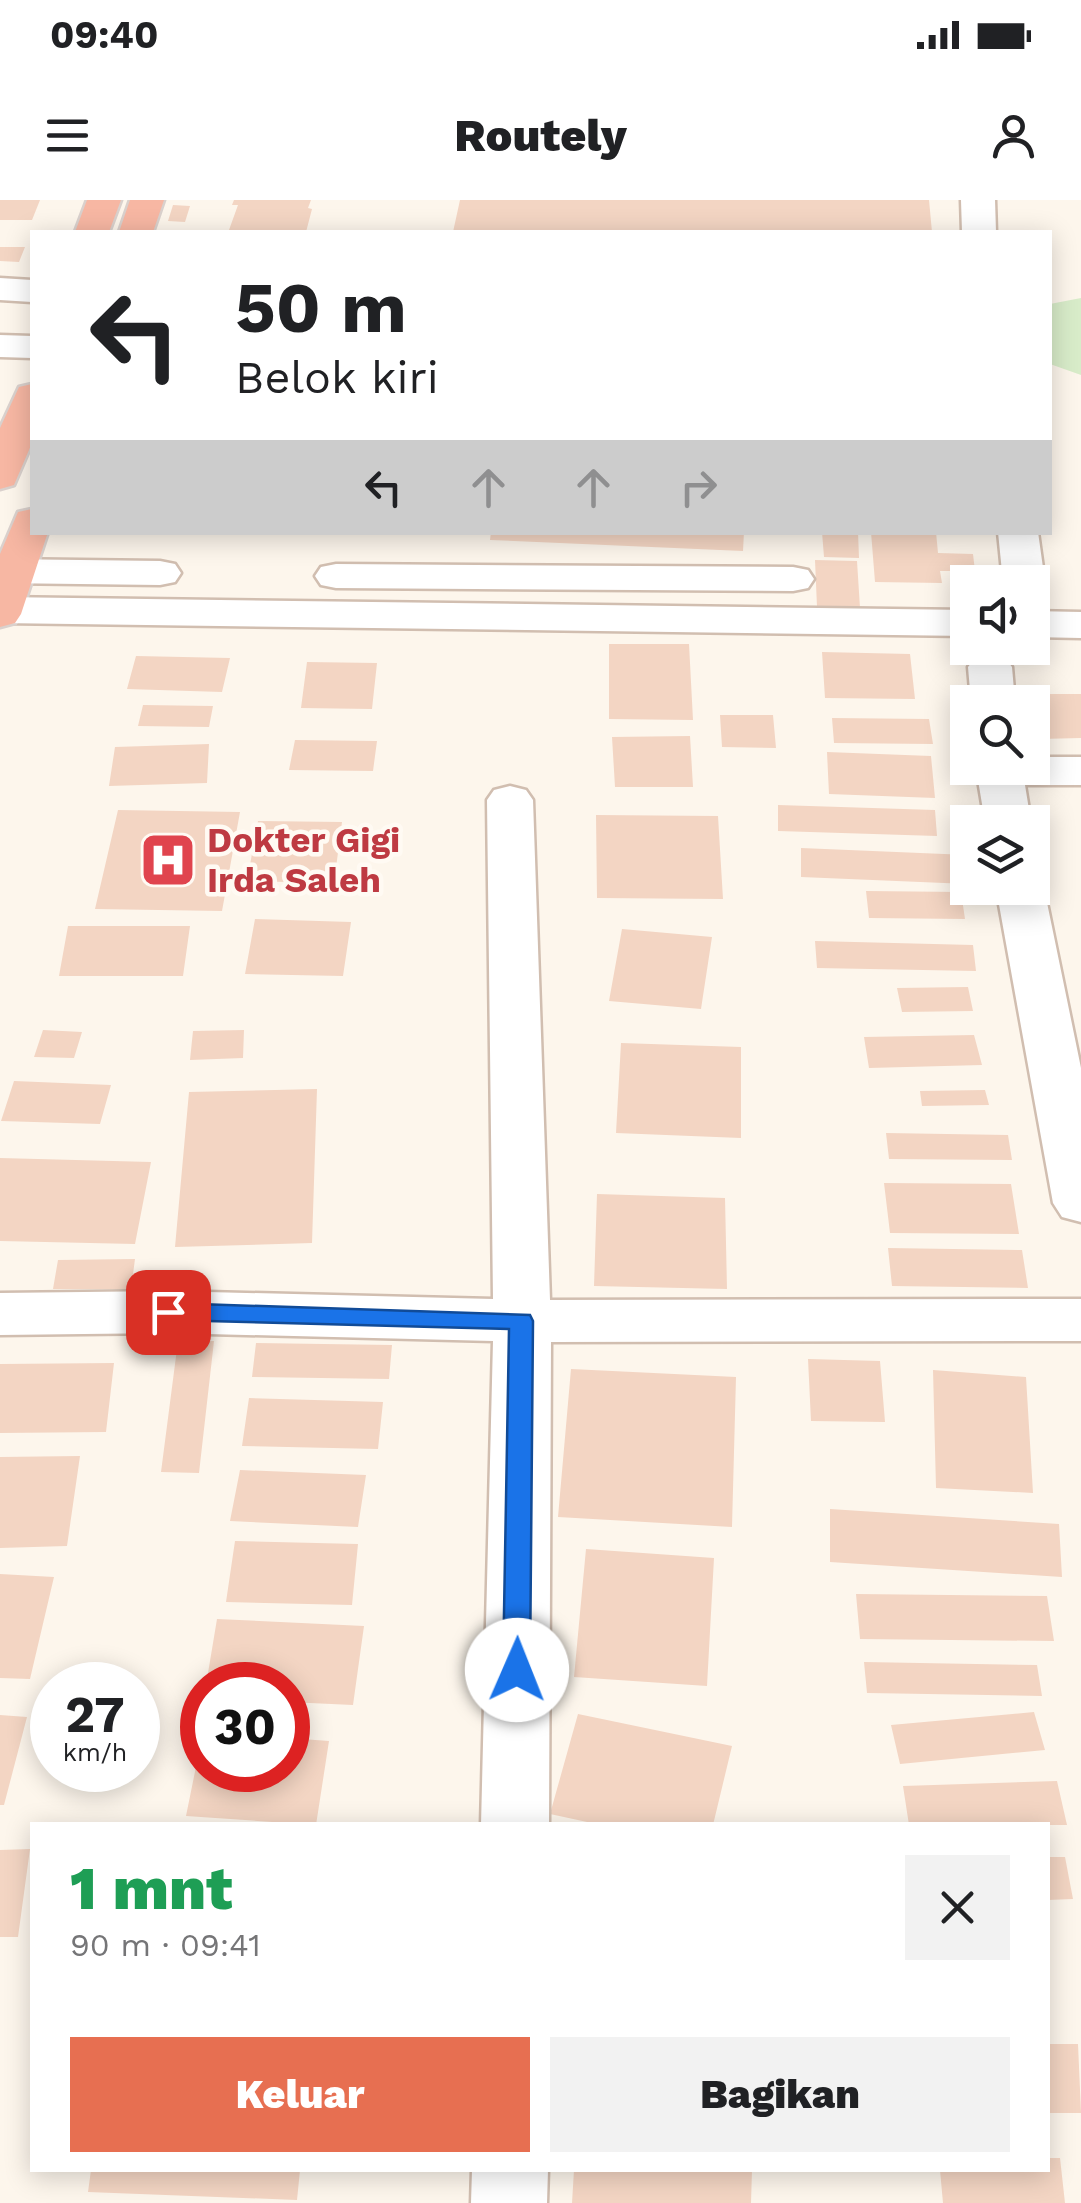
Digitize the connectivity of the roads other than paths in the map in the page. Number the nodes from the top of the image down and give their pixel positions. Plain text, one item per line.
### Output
1 (104, 200) edge
2 (147, 200) edge
3 (978, 200) edge
4 (93, 230) edge
5 (137, 230) edge
6 (979, 230) edge
7 (0, 290) edge
8 (30, 291) edge
9 (0, 346) edge
10 (30, 347) edge
11 (30, 400) edge
12 (0, 477) edge
13 (30, 526) edge
14 (385, 535) edge
15 (786, 535) edge
16 (1018, 535) edge
17 (1022, 565) edge
18 (378, 577) junction
19 (793, 579) junction
20 (3, 595) edge
21 (798, 623) junction
22 (950, 623) edge
23 (1050, 624) edge
24 (1081, 625) edge
25 (1050, 770) edge
26 (1081, 771) edge
27 (510, 800) dead end
28 (1024, 905) edge
29 (1070, 1100) edge
30 (1081, 1203) edge
31 (0, 1314) edge
32 (1081, 1320) edge
33 (522, 1321) junction
34 (515, 1822) edge
35 (510, 2172) edge
36 (510, 2203) edge

1 - 4 highway
2 - 5 highway
3 - 6 street
7 - 8 street
9 - 10 street
11 - 12 highway
13 - 20 highway
14 - 18 street
15 - 19 street
16 - 17 street
18 - 19 street
18 - 20 street
19 - 21 street
20 - 21 street
21 - 22 street
23 - 24 street
25 - 26 street
27 - 33 street
28 - 29 street
29 - 30 street
31 - 33 street
32 - 33 street
33 - 34 street
35 - 36 street

